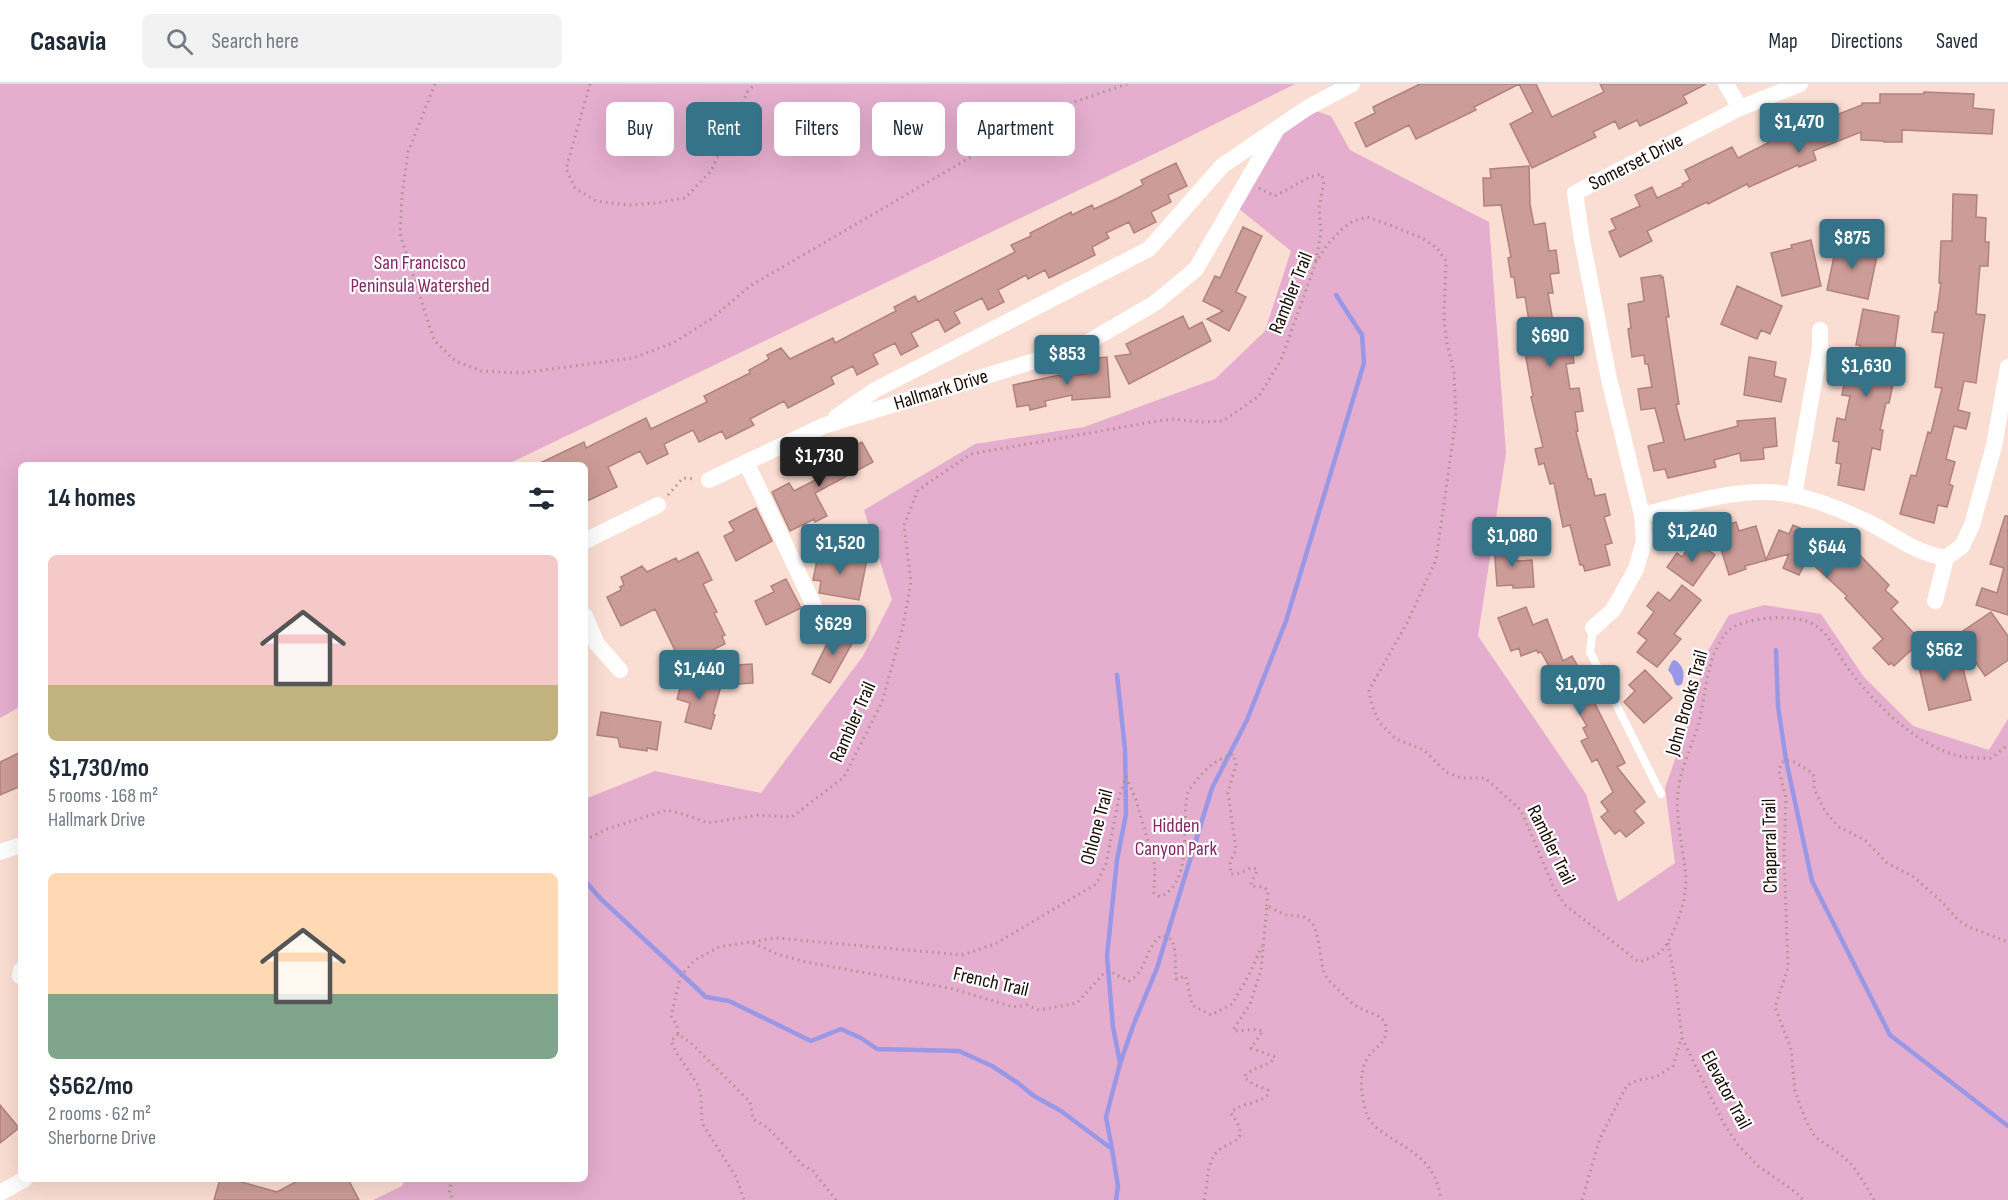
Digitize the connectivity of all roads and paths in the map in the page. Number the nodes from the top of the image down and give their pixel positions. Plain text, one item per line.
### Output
1 (435, 84) edge
2 (590, 84) edge
3 (755, 84) edge
4 (1127, 84) edge
5 (1352, 84) edge
6 (1726, 84) edge
7 (1800, 84) edge
8 (1740, 108) junction
9 (1277, 129) junction
10 (1246, 181) junction
11 (1316, 262) junction
12 (1820, 330) dead end
13 (2008, 367) edge
14 (823, 426) junction
15 (746, 462) junction
16 (709, 480) joint
17 (1794, 495) junction
18 (658, 505) joint
19 (1642, 515) junction
20 (588, 539) edge
21 (1946, 558) junction
22 (1935, 601) dead end
23 (816, 610) dead end
24 (588, 623) edge
25 (1593, 628) joint
26 (620, 670) dead end
27 (2008, 745) edge
28 (1661, 794) dead end
29 (588, 838) edge
30 (18, 846) edge
31 (0, 852) edge
32 (1267, 906) junction
33 (1264, 941) junction
34 (751, 942) junction
35 (2008, 942) edge
36 (1668, 943) junction
37 (678, 1034) junction
38 (1682, 1038) junction
39 (20, 1182) edge
40 (451, 1182) edge
41 (0, 1193) edge
42 (454, 1200) edge
43 (744, 1200) edge
44 (836, 1200) edge
45 (1204, 1200) edge
46 (1441, 1200) edge
47 (1582, 1200) edge
48 (1803, 1200) edge
49 (1874, 1200) edge

1 - 4 path
2 - 3 path
5 - 9 street, Hallmark Drive
6 - 8 street
7 - 8 street, Somerset Drive
8 - 19 street, Somerset Drive
9 - 10 street, Hallmark Drive
9 - 14 street, Hallmark Drive
10 - 11 path
10 - 14 street, Hallmark Drive
11 - 29 path, Rambler Trail
11 - 36 path, Rambler Trail
12 - 17 street
13 - 21 street
14 - 15 street, Hallmark Drive
15 - 16 street, Hallmark Drive
15 - 23 street
16 - 18 path
17 - 19 street
17 - 21 street
18 - 20 street
19 - 25 street
21 - 22 street
24 - 26 street
25 - 28 lane
27 - 36 path, John Brooks Trail
30 - 31 street
32 - 33 path
32 - 34 path, Ohlone Trail
32 - 46 path
33 - 34 path, French Trail
33 - 45 path
34 - 37 path, Ohlone Trail
35 - 49 path, Chaparral Trail
36 - 38 path, Elevator Trail
37 - 43 path, Ohlone Trail
37 - 44 path
38 - 47 path, Elevator Trail
38 - 48 path, Elevator Trail
39 - 41 street
40 - 42 path

